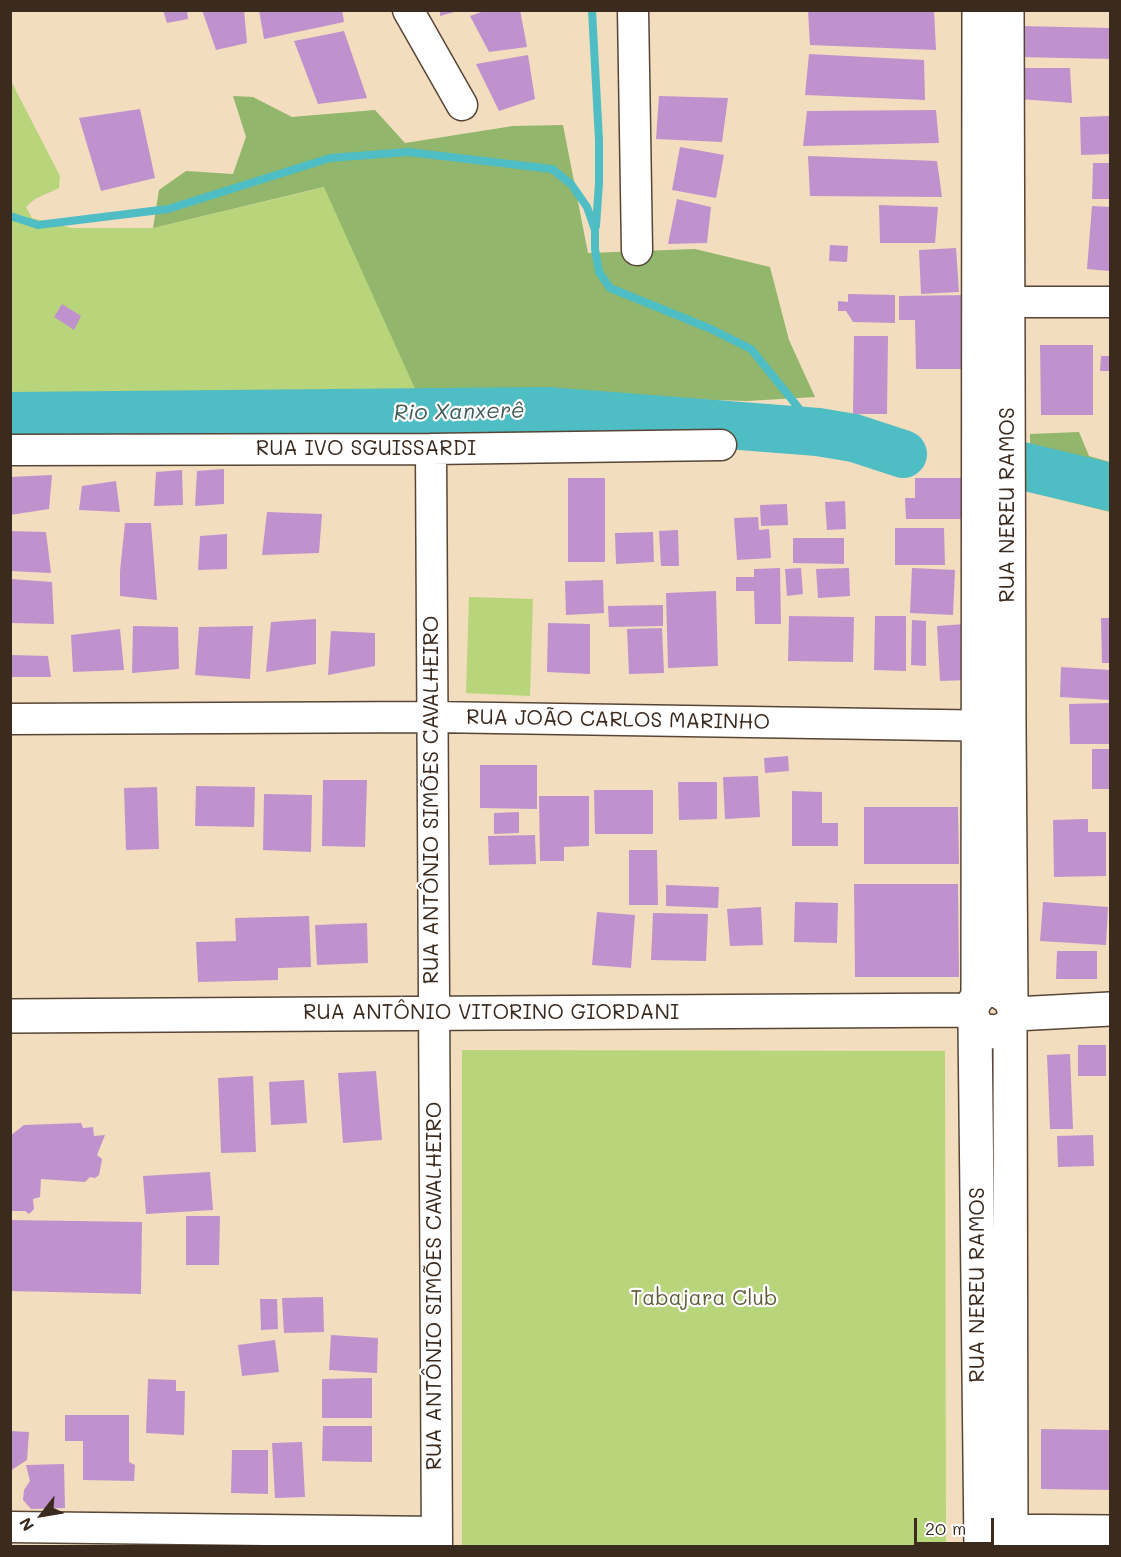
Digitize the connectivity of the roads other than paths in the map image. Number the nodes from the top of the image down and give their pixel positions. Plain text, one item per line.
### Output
1 (408, 10) edge
2 (633, 10) edge
3 (979, 10) edge
4 (1007, 10) edge
5 (993, 51) junction
6 (462, 105) dead end
7 (638, 250) dead end
8 (993, 302) junction
9 (1110, 302) edge
10 (721, 445) dead end
11 (431, 449) junction
12 (10, 450) edge
13 (432, 717) junction
14 (10, 719) edge
15 (994, 726) junction
16 (995, 879) junction
17 (975, 1010) junction
18 (1110, 1010) edge
19 (1012, 1013) junction
20 (433, 1014) junction
21 (10, 1016) edge
22 (978, 1180) junction
23 (1012, 1182) junction
24 (979, 1347) junction
25 (1011, 1347) junction
26 (10, 1527) edge
27 (1110, 1532) edge
28 (437, 1539) edge
29 (996, 1539) edge

1 - 6 street
2 - 7 street
3 - 5 street, RUA NEREU RAMOS
4 - 5 street, RUA NEREU RAMOS
5 - 8 street, RUA NEREU RAMOS
8 - 9 street
8 - 15 street, RUA NEREU RAMOS
10 - 11 street, RUA IVO SGUISSARDI
11 - 12 street, RUA IVO SGUISSARDI
11 - 13 street, RUA ANTÔNIO SIMÕES CAVALHEIRO
13 - 14 street, RUA JOÃO CARLOS MARINHO
13 - 15 street, RUA JOÃO CARLOS MARINHO
13 - 20 street, RUA ANTÔNIO SIMÕES CAVALHEIRO
15 - 16 street, RUA NEREU RAMOS
16 - 17 street, RUA NEREU RAMOS
16 - 19 street, RUA NEREU RAMOS
17 - 19 street, RUA ANTÔNIO VITORINO GIORDANI
17 - 20 street, RUA ANTÔNIO VITORINO GIORDANI
17 - 22 street, RUA NEREU RAMOS
18 - 19 street
19 - 23 street, RUA NEREU RAMOS
20 - 21 street, RUA ANTÔNIO VITORINO GIORDANI
20 - 28 street, RUA ANTÔNIO SIMÕES CAVALHEIRO
22 - 23 street
22 - 24 street, RUA NEREU RAMOS
23 - 25 street, RUA NEREU RAMOS
24 - 25 street
24 - 29 street, RUA NEREU RAMOS
25 - 29 street, RUA NEREU RAMOS
26 - 28 street
27 - 29 street

